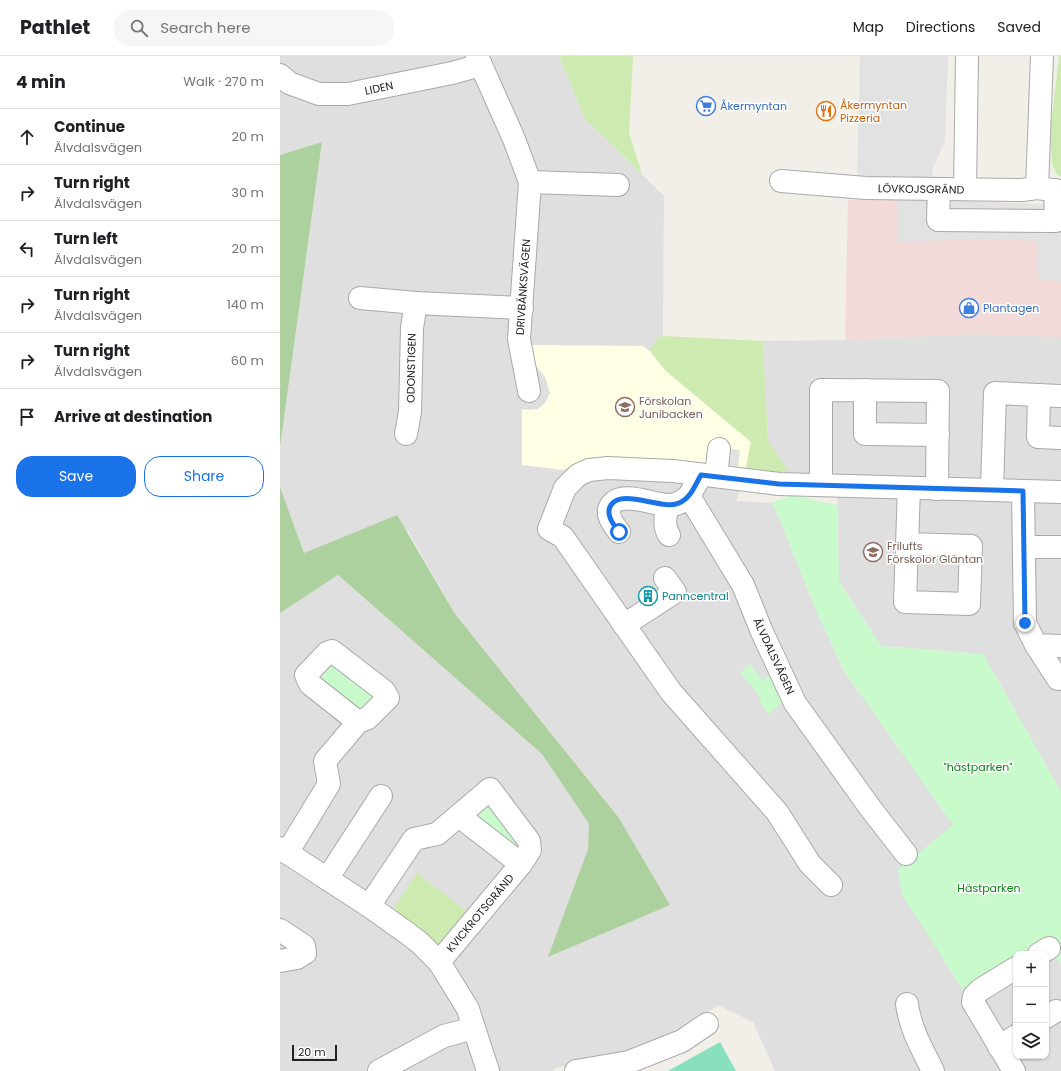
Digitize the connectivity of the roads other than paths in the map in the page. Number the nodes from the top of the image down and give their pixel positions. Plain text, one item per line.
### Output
1 (967, 56) edge
2 (1042, 56) edge
3 (479, 60) edge
4 (280, 75) edge
5 (781, 181) dead end
6 (530, 182) junction
7 (618, 185) dead end
8 (939, 189) junction
9 (965, 189) junction
10 (1051, 190) edge
11 (360, 298) dead end
12 (416, 303) junction
13 (522, 308) junction
14 (865, 390) junction
15 (529, 391) dead end
16 (1039, 395) junction
17 (1061, 396) edge
18 (406, 434) dead end
19 (938, 435) junction
20 (1061, 438) edge
21 (719, 448) dead end
22 (709, 476) junction
23 (820, 485) junction
24 (909, 488) junction
25 (937, 489) junction
26 (992, 490) junction
27 (1023, 491) junction
28 (1061, 492) edge
29 (689, 496) junction
30 (668, 505) junction
31 (619, 532) dead end
32 (669, 535) dead end
33 (907, 544) dead end
34 (1024, 547) junction
35 (1061, 547) edge
36 (665, 578) dead end
37 (624, 625) junction
38 (1036, 645) junction
39 (1061, 646) edge
40 (1060, 678) edge
41 (358, 722) dead end
42 (381, 796) dead end
43 (459, 816) junction
44 (283, 851) edge
45 (906, 854) dead end
46 (521, 864) junction
47 (327, 879) junction
48 (831, 885) dead end
49 (369, 906) junction
50 (280, 930) edge
51 (280, 961) edge
52 (439, 962) junction
53 (1013, 970) edge
54 (907, 1004) dead end
55 (707, 1024) dead end
56 (474, 1028) junction
57 (1008, 1041) edge
58 (379, 1071) edge
59 (488, 1071) edge
60 (576, 1071) edge
61 (933, 1071) edge
62 (1014, 1071) edge

1 - 9 street
2 - 10 street
3 - 4 street, LIDEN
3 - 6 street, DRIVBÄNKSVÄGEN
5 - 8 street, LÖVKOJSGRÄND
6 - 7 street
6 - 13 street, DRIVBÄNKSVÄGEN
8 - 9 street, LÖVKOJSGRÄND
8 - 10 street
9 - 10 street, LÖVKOJSGRÄND
11 - 12 street
12 - 13 street
12 - 18 street, ODONSTIGEN
13 - 15 street, DRIVBÄNKSVÄGEN
14 - 19 street
14 - 19 street
14 - 23 street
16 - 17 street
16 - 20 street
16 - 26 street
19 - 25 street
21 - 22 street
22 - 23 street
22 - 29 street
22 - 37 street
23 - 24 street
24 - 25 street
24 - 33 street
25 - 26 street
26 - 27 street
27 - 28 street
27 - 34 street
29 - 30 street
29 - 45 street, ÄLVDALSVÄGEN
30 - 31 street
30 - 32 street
34 - 35 street
34 - 38 street
36 - 37 street
37 - 48 street
38 - 39 street
38 - 40 street
41 - 44 street, KVICKROTSGRÄND
42 - 47 street
43 - 46 street, KVICKROTSGRÄND
43 - 46 street, KVICKROTSGRÄND
43 - 49 street, KVICKROTSGRÄND
44 - 47 street, KVICKROTSGRÄND
46 - 52 street, KVICKROTSGRÄND
47 - 49 street, KVICKROTSGRÄND
49 - 52 street, KVICKROTSGRÄND
50 - 51 street
52 - 56 street, KVICKROTSGRÄND
53 - 57 street
54 - 61 street
55 - 60 street
56 - 58 street
56 - 59 street, KVICKROTSGRÄND
57 - 62 street

